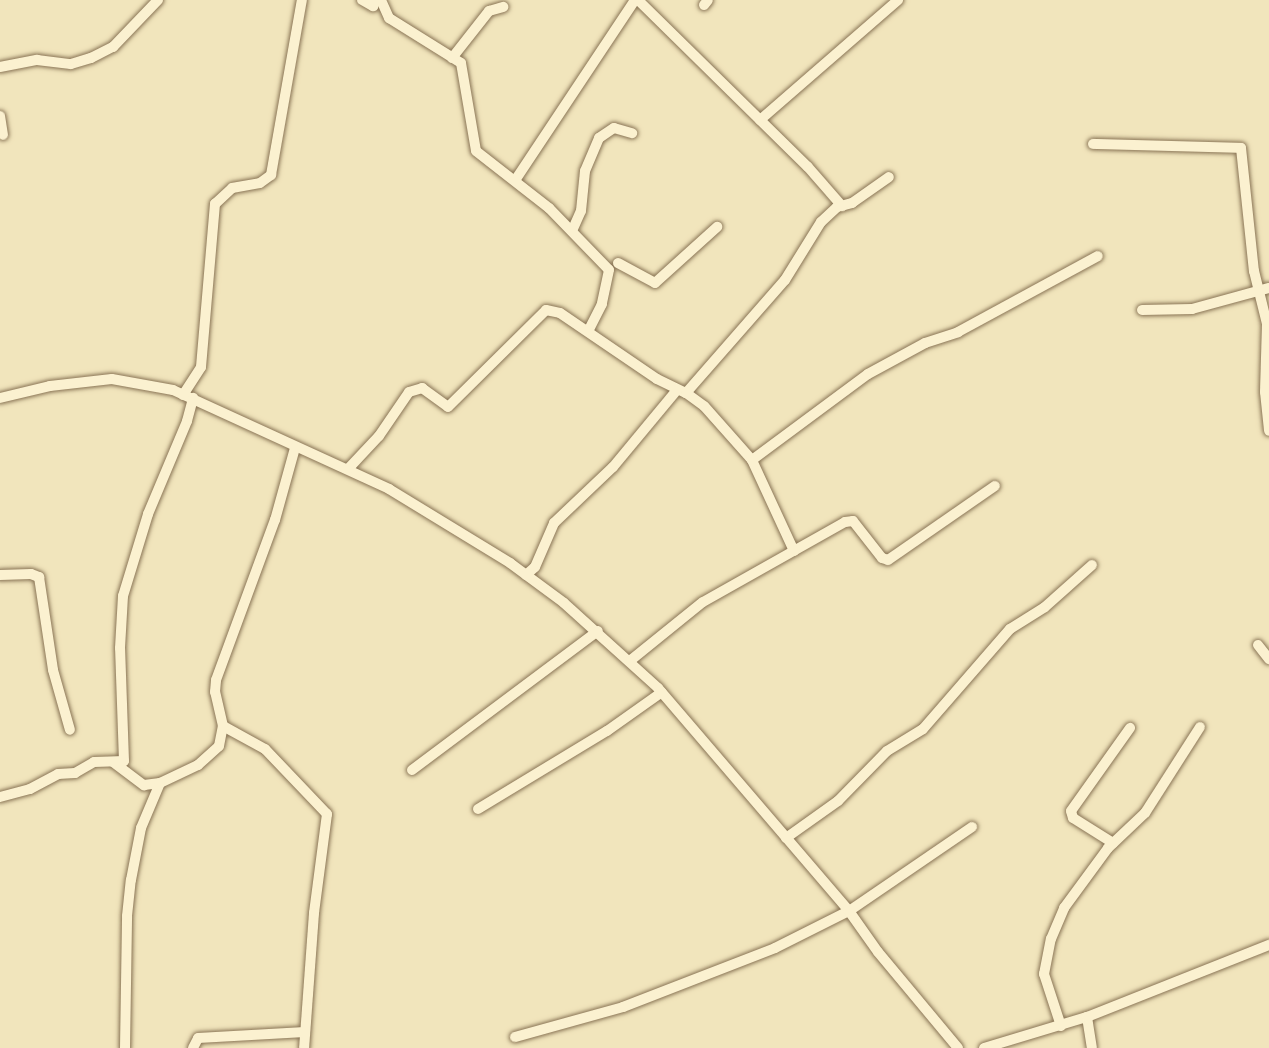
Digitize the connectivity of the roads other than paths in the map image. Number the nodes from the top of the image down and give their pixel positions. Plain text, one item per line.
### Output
1 (158, 0) edge
2 (302, 0) edge
3 (362, 0) edge
4 (376, 0) edge
5 (381, 0) edge
6 (637, 0) edge
7 (898, 0) edge
8 (503, 7) dead end
9 (452, 58) junction
10 (0, 67) edge
11 (0, 116) edge
12 (760, 120) junction
13 (632, 133) dead end
14 (3, 135) dead end
15 (1093, 144) dead end
16 (889, 177) dead end
17 (516, 179) junction
18 (842, 206) junction
19 (717, 227) dead end
20 (572, 231) junction
21 (1098, 256) dead end
22 (618, 263) dead end
23 (1265, 290) edge
24 (1142, 310) dead end
25 (588, 331) junction
26 (682, 391) junction
27 (188, 396) junction
28 (0, 398) edge
29 (1269, 431) edge
30 (295, 448) junction
31 (752, 460) junction
32 (348, 469) junction
33 (995, 486) dead end
34 (795, 551) junction
35 (1092, 565) dead end
36 (526, 574) junction
37 (0, 575) edge
38 (598, 631) junction
39 (1258, 645) dead end
40 (1269, 659) edge
41 (631, 660) junction
42 (662, 692) junction
43 (224, 726) junction
44 (1200, 727) dead end
45 (1130, 728) dead end
46 (69, 730) dead end
47 (113, 762) junction
48 (412, 770) dead end
49 (159, 783) junction
50 (0, 797) edge
51 (478, 809) dead end
52 (972, 827) dead end
53 (786, 838) junction
54 (1113, 843) junction
55 (849, 911) junction
56 (1269, 945) edge
57 (1087, 1017) junction
58 (1061, 1026) junction
59 (305, 1032) junction
60 (239, 1035) junction
61 (515, 1037) dead end
62 (125, 1048) edge
63 (185, 1048) edge
64 (191, 1048) edge
65 (231, 1048) edge
66 (304, 1048) edge
67 (958, 1048) edge
68 (984, 1048) edge
69 (1092, 1048) edge

1 - 10 street
2 - 27 street
3 - 4 street
5 - 9 street
6 - 12 street
6 - 17 street
7 - 12 street
8 - 9 street
9 - 17 street
11 - 14 street
12 - 18 street
13 - 20 street
15 - 23 street
16 - 18 street
17 - 20 street
18 - 26 street
19 - 22 street
20 - 25 street
21 - 31 street
23 - 24 street
23 - 29 street
25 - 26 street
25 - 32 street
26 - 31 street
26 - 36 street
27 - 28 street
27 - 30 street
27 - 47 street
30 - 32 street
30 - 43 street
31 - 34 street
32 - 36 street
33 - 34 street
34 - 41 street
35 - 53 street
36 - 38 street
37 - 46 street
38 - 41 street
38 - 48 street
39 - 40 street
41 - 42 street
42 - 51 street
42 - 53 street
43 - 49 street
43 - 59 street
44 - 54 street
45 - 54 street
47 - 49 street
47 - 50 street
49 - 62 street
52 - 55 street
53 - 55 street
54 - 58 street
55 - 61 street
55 - 67 street
56 - 57 street
57 - 58 street
57 - 69 street
58 - 68 street
59 - 60 street
59 - 66 street
60 - 64 street
60 - 65 street
63 - 64 street

